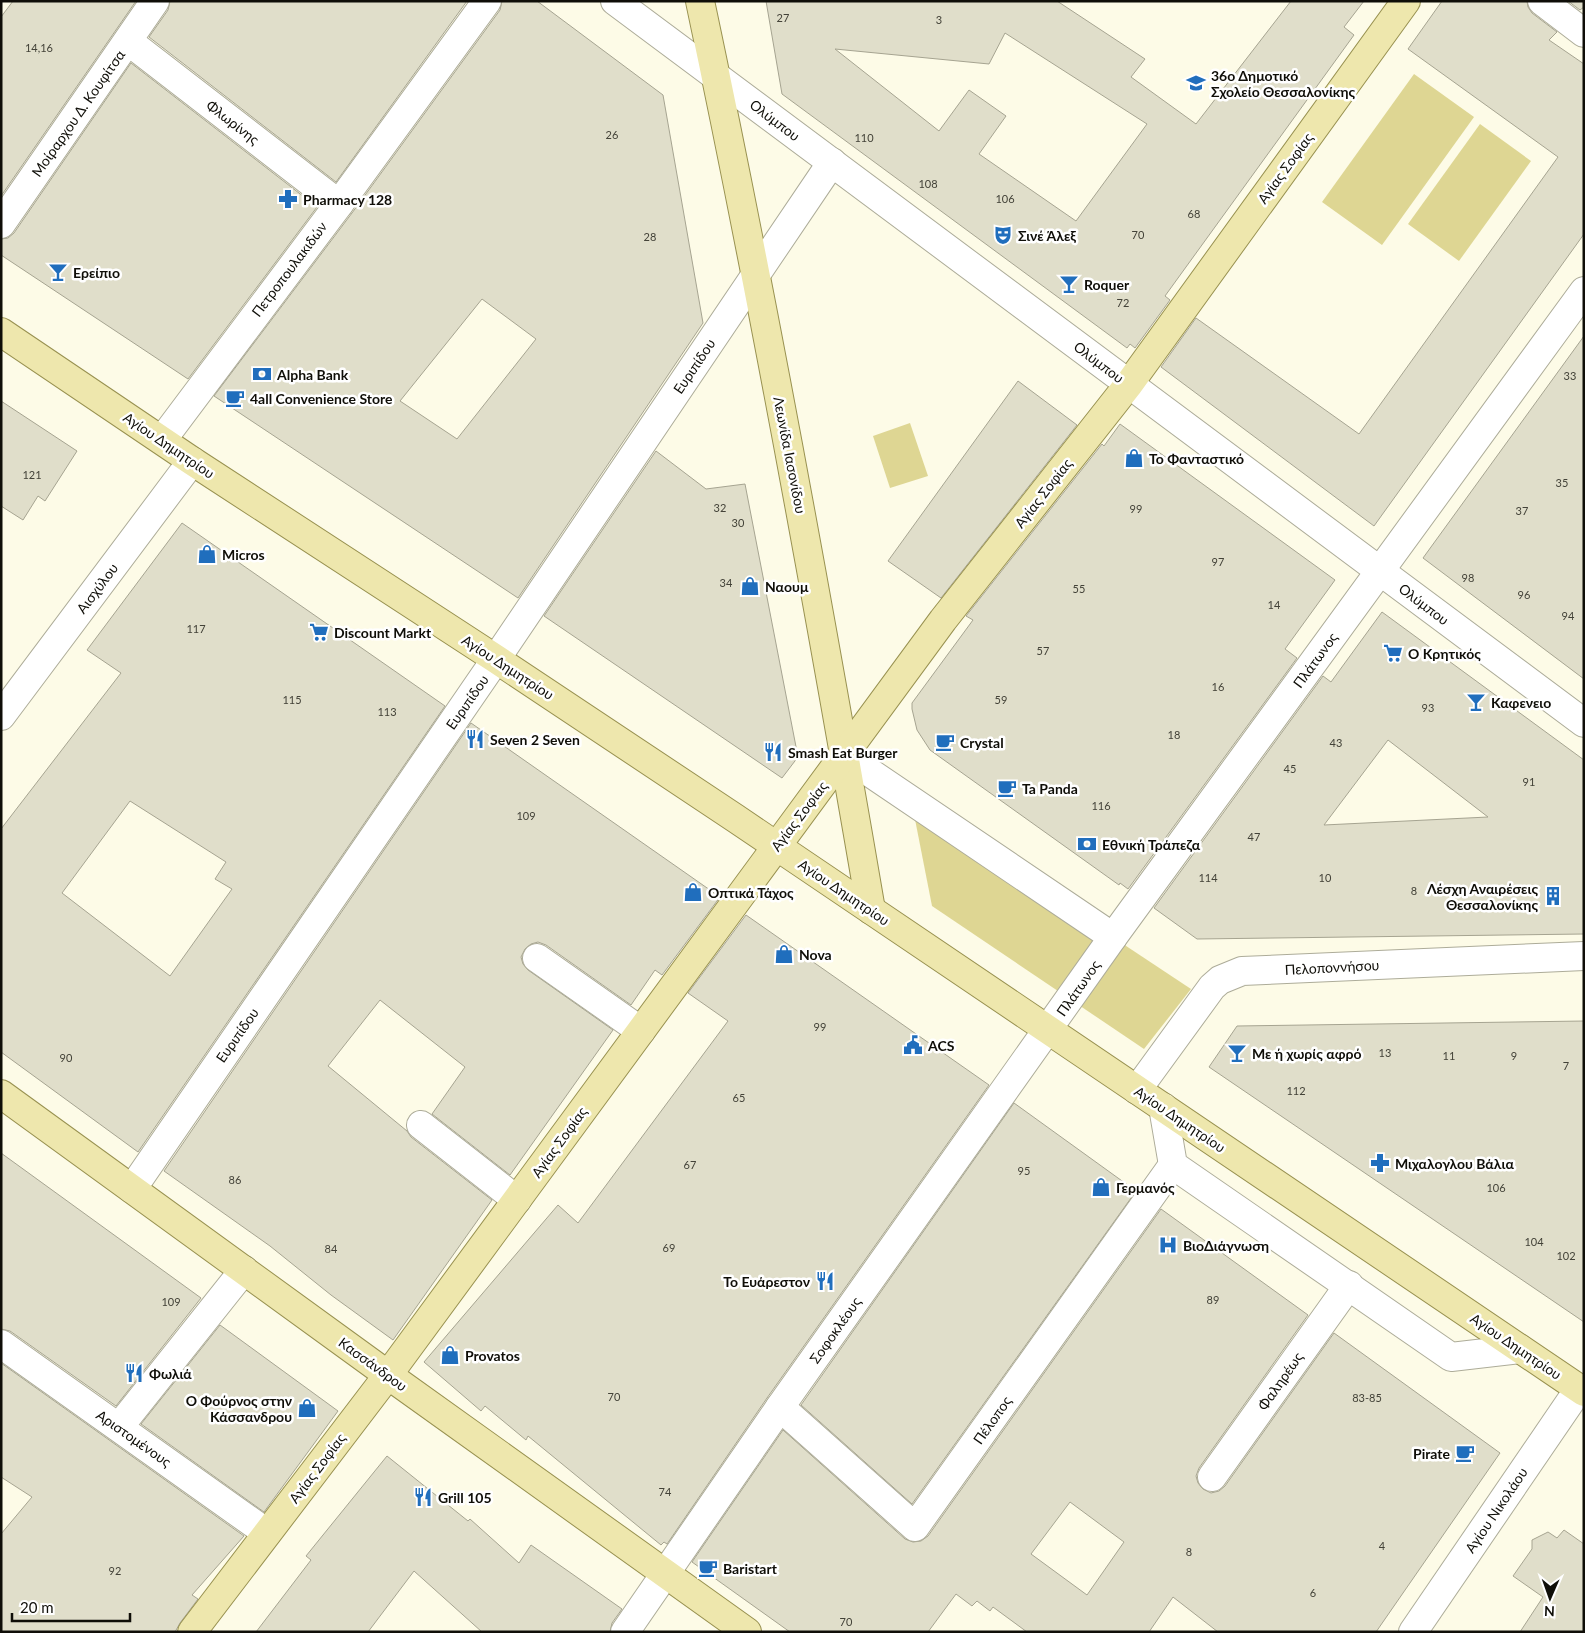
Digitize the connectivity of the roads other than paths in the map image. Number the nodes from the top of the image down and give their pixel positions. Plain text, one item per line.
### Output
1 (155, 1) edge
2 (487, 1) edge
3 (615, 1) edge
4 (700, 1) edge
5 (1406, 1) edge
6 (1542, 1) edge
7 (1584, 32) edge
8 (128, 41) junction
9 (716, 76) junction
10 (832, 162) junction
11 (339, 204) junction
12 (1, 224) edge
13 (756, 274) junction
14 (1584, 291) edge
15 (1, 332) edge
16 (1129, 384) junction
17 (162, 440) junction
18 (192, 461) junction
19 (1380, 571) junction
20 (496, 660) junction
21 (1, 716) edge
22 (1584, 723) edge
23 (844, 755) junction
24 (776, 846) junction
25 (871, 910) junction
26 (1113, 937) junction
27 (1584, 956) edge
28 (536, 958) dead end
29 (1048, 1029) junction
30 (641, 1031) junction
31 (1137, 1090) junction
32 (1, 1094) edge
33 (1164, 1108) junction
34 (420, 1124) dead end
35 (1173, 1165) junction
36 (132, 1189) junction
37 (517, 1200) junction
38 (244, 1270) junction
39 (1349, 1285) junction
40 (1, 1344) edge
41 (1520, 1349) junction
42 (388, 1375) junction
43 (1582, 1391) edge
44 (780, 1407) junction
45 (119, 1427) junction
46 (1212, 1477) dead end
47 (267, 1533) junction
48 (665, 1573) junction
49 (192, 1632) edge
50 (625, 1632) edge
51 (747, 1632) edge
52 (1413, 1632) edge

1 - 8 street, Μοίραρχου Δ. Κουφίτσα
2 - 11 street, Πετροπουλακιδών
3 - 9 street, Ολύμπου
4 - 9 main road, Λεωνίδα Ιασονίδου
5 - 16 main road, Αγίας Σοφίας
6 - 7 street
8 - 11 street, Φλωρίνης
8 - 12 street, Μοίραρχου Δ. Κουφίτσα
9 - 10 street, Ολύμπου
9 - 13 main road, Λεωνίδα Ιασονίδου
10 - 13 street, Ευριπίδου
10 - 16 street, Ολύμπου
11 - 17 street, Πετροπουλακιδών
13 - 20 street, Ευριπίδου
13 - 23 main road, Λεωνίδα Ιασονίδου
14 - 19 street, Πλάτωνος
15 - 17 main road, Αγίου Δημητρίου
16 - 19 street, Ολύμπου
16 - 23 main road, Αγίας Σοφίας
17 - 18 main road, Αγίου Δημητρίου
18 - 20 main road, Αγίου Δημητρίου
18 - 21 street, Αισχύλου
19 - 22 street, Ολύμπου
19 - 26 street, Πλάτωνος
20 - 24 main road, Αγίου Δημητρίου
20 - 36 street, Ευριπίδου
23 - 24 main road, Αγίας Σοφίας
23 - 25 main road, Λεωνίδα Ιασονίδου
23 - 26 street
24 - 25 main road, Αγίου Δημητρίου
24 - 30 main road, Αγίας Σοφίας
25 - 29 main road, Αγίου Δημητρίου
26 - 29 street, Πλάτωνος
27 - 31 street, Πελοποννήσου
28 - 30 street
29 - 31 main road, Αγίου Δημητρίου
29 - 44 street, Σοφοκλέους
30 - 37 main road, Αγίας Σοφίας
31 - 33 main road, Αγίου Δημητρίου
32 - 36 main road, Κασσάνδρου
33 - 35 street
33 - 41 main road, Αγίου Δημητρίου
34 - 37 street
35 - 39 street
35 - 44 street, Πέλοπος
36 - 38 main road, Κασσάνδρου
37 - 42 main road, Αγίας Σοφίας
38 - 42 main road, Κασσάνδρου
38 - 45 street
39 - 41 street
39 - 46 street, Φαληρέως
40 - 45 street, Αριστομένους
41 - 43 main road, Αγίου Δημητρίου
42 - 47 main road, Αγίας Σοφίας
42 - 48 main road, Κασσάνδρου
43 - 52 street, Αγίου Νικολάου
44 - 48 street, Σοφοκλέους
45 - 47 street, Αριστομένους
47 - 49 main road, Αγίας Σοφίας
48 - 50 street, Σοφοκλέους
48 - 51 main road, Κασσάνδρου

